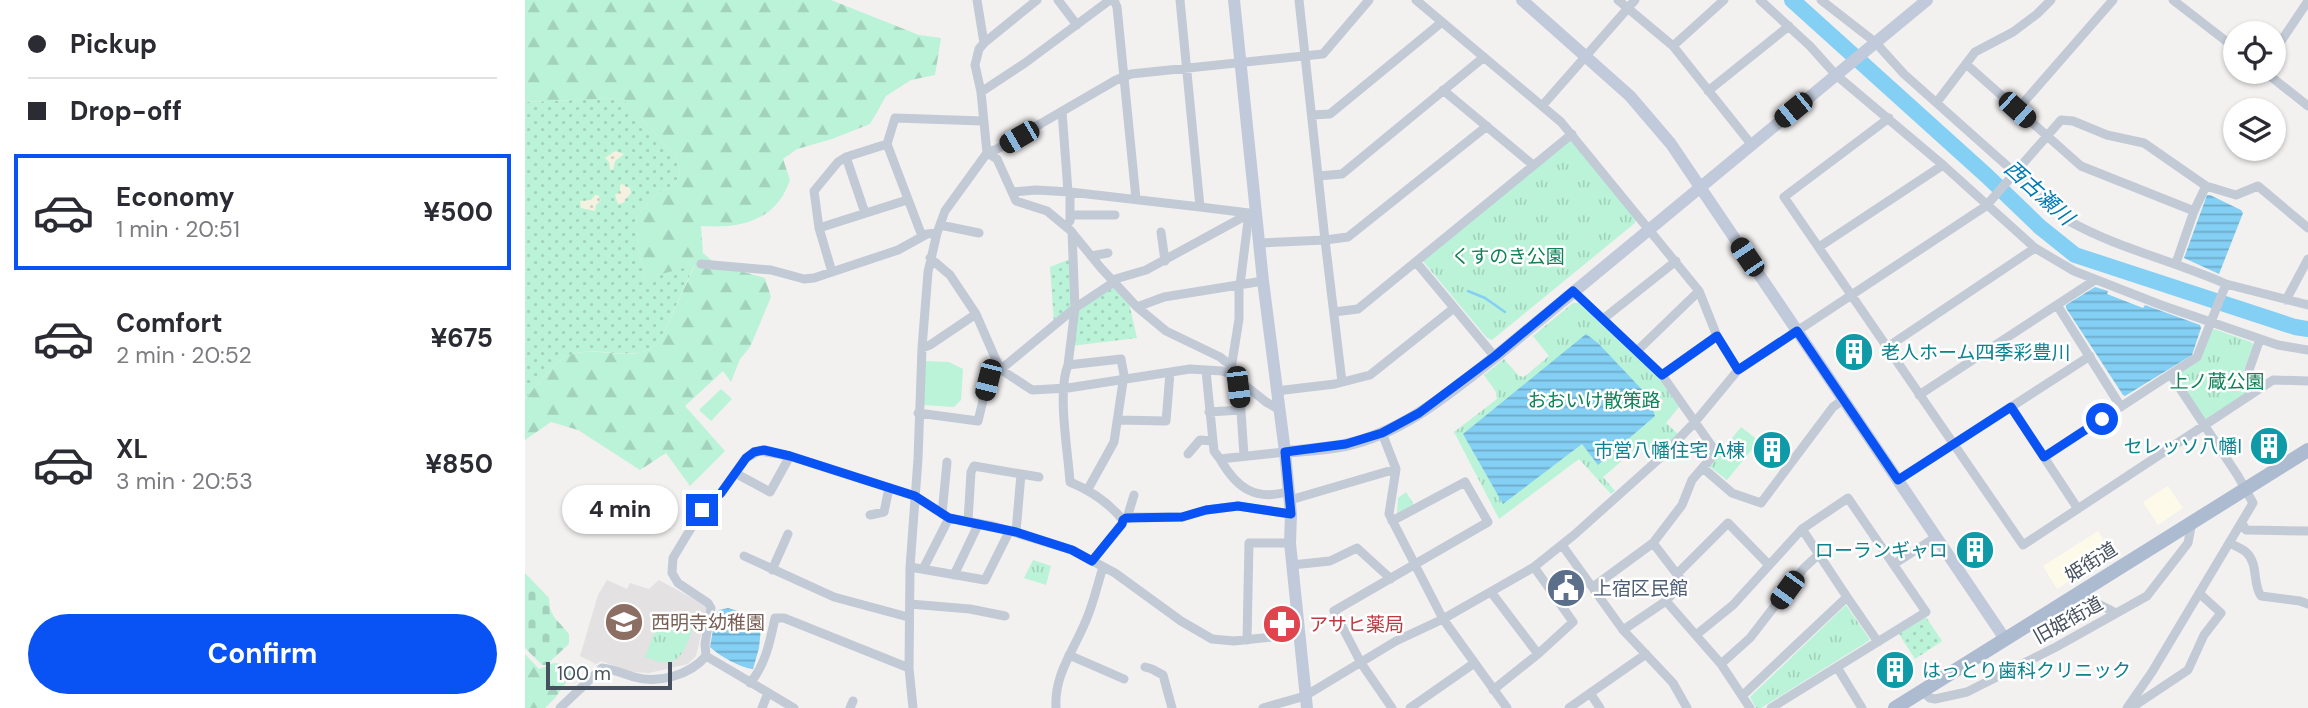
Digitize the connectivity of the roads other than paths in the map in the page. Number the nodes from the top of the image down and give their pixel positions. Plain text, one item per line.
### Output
1 (977, 0) edge
2 (1037, 0) edge
3 (1058, 0) edge
4 (1112, 0) edge
5 (1180, 0) edge
6 (1234, 0) edge
7 (1299, 0) edge
8 (1369, 0) edge
9 (1416, 0) edge
10 (1522, 0) edge
11 (1618, 0) edge
12 (1635, 0) edge
13 (1724, 0) edge
14 (1760, 0) edge
15 (1821, 0) edge
16 (1927, 0) edge
17 (2051, 0) edge
18 (2113, 0) edge
19 (2173, 0) edge
20 (2308, 1) edge
21 (1628, 8) junction
22 (1442, 22) junction
23 (1077, 25) junction
24 (1789, 26) junction
25 (2286, 34) edge
26 (2223, 39) edge
27 (1875, 42) junction
28 (984, 43) junction
29 (1673, 46) junction
30 (1305, 55) junction
31 (1586, 56) junction
32 (1484, 57) junction
33 (1240, 61) junction
34 (1966, 64) junction
35 (1187, 69) junction
36 (1836, 75) junction
37 (1124, 76) junction
38 (2280, 84) edge
39 (1443, 90) junction
40 (1708, 91) junction
41 (981, 92) junction
42 (1937, 102) junction
43 (1542, 106) junction
44 (2308, 106) edge
45 (2017, 110) junction
46 (1062, 111) junction
47 (1312, 116) junction
48 (1889, 118) junction
49 (983, 121) junction
50 (1487, 126) junction
51 (1571, 134) junction
52 (2047, 136) junction
53 (887, 144) junction
54 (1751, 144) junction
55 (987, 153) junction
56 (846, 157) junction
57 (1533, 165) junction
58 (1943, 165) junction
59 (1318, 176) junction
60 (2013, 176) junction
61 (2206, 186) junction
62 (1700, 187) junction
63 (1013, 192) junction
64 (1069, 192) junction
65 (1136, 199) junction
66 (907, 200) junction
67 (1990, 202) junction
68 (1200, 207) junction
69 (1252, 211) junction
70 (2195, 211) junction
71 (865, 213) junction
72 (1070, 215) junction
73 (1115, 215) dead end
74 (819, 228) junction
75 (1649, 228) junction
76 (2308, 228) edge
77 (939, 229) junction
78 (1071, 231) junction
79 (1161, 232) dead end
80 (979, 233) dead end
81 (922, 236) junction
82 (1325, 240) junction
83 (1259, 243) junction
84 (1819, 247) junction
85 (2035, 248) junction
86 (1108, 253) dead end
87 (1091, 256) junction
88 (930, 258) junction
89 (2308, 259) edge
90 (1165, 261) junction
91 (1677, 261) junction
92 (1416, 262) junction
93 (2175, 263) junction
94 (701, 264) dead end
95 (832, 272) junction
96 (2095, 279) junction
97 (1113, 281) junction
98 (1263, 281) junction
99 (1240, 285) junction
100 (2225, 287) junction
101 (1573, 291) junction
102 (1699, 291) junction
103 (1851, 295) junction
104 (2286, 300) junction
105 (2057, 305) junction
106 (2308, 305) edge
107 (1075, 307) junction
108 (1137, 307) junction
109 (1454, 307) junction
110 (1334, 313) junction
111 (976, 314) junction
112 (2213, 318) junction
113 (1603, 319) junction
114 (1797, 331) junction
115 (1717, 336) junction
116 (2260, 339) junction
117 (922, 348) junction
118 (1886, 348) junction
119 (2308, 350) edge
120 (1637, 351) junction
121 (1495, 356) junction
122 (2090, 356) junction
123 (1068, 365) junction
124 (1000, 369) junction
125 (1738, 370) junction
126 (1206, 371) junction
127 (1170, 373) junction
128 (1234, 374) junction
129 (1662, 375) junction
130 (2171, 375) junction
131 (1123, 381) junction
132 (2308, 381) edge
133 (1342, 383) junction
134 (1063, 388) junction
135 (2260, 389) junction
136 (1276, 391) junction
137 (1919, 394) junction
138 (1843, 400) junction
139 (2011, 407) junction
140 (2121, 407) junction
141 (1241, 410) junction
142 (1280, 410) junction
143 (1209, 412) junction
144 (918, 413) junction
145 (1118, 420) junction
146 (1695, 422) junction
147 (2204, 426) junction
148 (1382, 433) junction
149 (1213, 441) junction
150 (1953, 445) junction
151 (2308, 450) edge
152 (1285, 452) junction
153 (1188, 454) dead end
154 (790, 456) junction
155 (1244, 456) junction
156 (2044, 457) junction
157 (1220, 459) junction
158 (947, 462) dead end
159 (1703, 468) junction
160 (1396, 469) junction
161 (736, 473) junction
162 (1021, 474) junction
163 (1039, 477) dead end
164 (1898, 480) junction
165 (889, 488) junction
166 (2245, 488) junction
167 (1088, 489) junction
168 (1134, 495) dead end
169 (915, 496) junction
170 (1289, 496) junction
171 (2078, 509) junction
172 (1291, 514) junction
173 (870, 515) dead end
174 (945, 516) junction
175 (1125, 519) junction
176 (2192, 520) junction
177 (968, 521) junction
178 (1392, 521) junction
179 (979, 523) junction
180 (2242, 523) junction
181 (1802, 529) junction
182 (2308, 531) edge
183 (1013, 532) junction
184 (788, 534) dead end
185 (1936, 537) junction
186 (1290, 543) junction
187 (1653, 543) junction
188 (2230, 543) junction
189 (1562, 545) junction
190 (1819, 554) junction
191 (744, 556) dead end
192 (1092, 561) junction
193 (1894, 564) junction
194 (1292, 565) junction
195 (1769, 565) junction
196 (1414, 566) junction
197 (1103, 567) junction
198 (1534, 567) junction
199 (910, 568) junction
200 (923, 569) junction
201 (772, 570) junction
202 (954, 575) junction
203 (1677, 575) junction
204 (1391, 579) junction
205 (1593, 587) junction
206 (1491, 592) junction
207 (2077, 593) junction
208 (2199, 593) junction
209 (1847, 597) junction
210 (1666, 601) junction
211 (909, 604) junction
212 (2308, 604) edge
213 (2116, 613) junction
214 (1005, 616) dead end
215 (908, 617) junction
216 (1443, 619) junction
217 (1623, 630) junction
218 (1299, 634) junction
219 (1696, 635) junction
220 (2005, 639) junction
221 (1247, 640) junction
222 (1878, 642) junction
223 (1538, 654) junction
224 (1646, 654) junction
225 (1069, 655) junction
226 (705, 656) junction
227 (1361, 663) junction
228 (1473, 664) junction
229 (1721, 664) junction
230 (1145, 667) dead end
231 (1837, 667) junction
232 (909, 668) junction
233 (1124, 679) dead end
234 (750, 683) junction
235 (1493, 690) junction
236 (1922, 691) junction
237 (768, 693) junction
238 (1590, 694) junction
239 (1742, 696) junction
240 (1306, 702) edge
241 (2129, 705) edge
242 (792, 707) edge
243 (560, 708) edge
244 (762, 708) edge
245 (912, 708) edge
246 (1056, 708) edge
247 (1172, 708) edge
248 (1263, 708) edge
249 (1392, 708) edge
250 (1410, 708) edge
251 (1507, 708) edge
252 (1569, 708) edge
253 (1600, 708) edge
254 (1688, 708) edge
255 (1750, 708) edge
256 (1771, 708) edge
257 (1862, 708) edge
258 (1895, 708) edge

1 - 28 street
2 - 28 street
3 - 23 street
4 - 23 street
4 - 37 street
5 - 35 street
6 - 33 street
7 - 30 street
8 - 30 street
9 - 22 street
10 - 31 street
11 - 21 street
12 - 21 street
13 - 29 street
14 - 24 street
15 - 27 street
16 - 27 street
17 - 34 street
18 - 45 street
19 - 26 street
20 - 25 street
21 - 29 street
21 - 31 street
22 - 32 street
22 - 47 street
23 - 41 street
24 - 36 street
24 - 40 street
27 - 36 street
27 - 42 street
28 - 41 street
29 - 40 street
30 - 33 street
30 - 47 street
31 - 43 street
31 - 62 street
32 - 39 street
32 - 43 street
33 - 35 street
33 - 69 street
34 - 42 street
34 - 45 street
35 - 37 street
35 - 68 street
36 - 48 street
36 - 54 street
37 - 46 street
37 - 65 street
38 - 44 street
39 - 50 street
39 - 59 street
40 - 54 street
41 - 49 street
42 - 60 street
43 - 51 street
45 - 52 street
46 - 55 street
46 - 64 street
47 - 59 street
48 - 58 street
48 - 84 street
49 - 53 street
49 - 55 street
50 - 57 street
50 - 82 street
51 - 57 street
51 - 75 street
52 - 60 street
52 - 61 street
52 - 70 street
53 - 56 street
53 - 66 street
54 - 62 street
55 - 63 street
55 - 77 street
56 - 71 street
56 - 74 street
57 - 92 street
58 - 67 street
58 - 84 street
59 - 82 street
60 - 67 street
60 - 93 street
61 - 70 street
61 - 76 street
62 - 75 street
62 - 114 street
63 - 64 street
63 - 78 street
64 - 65 street
64 - 72 street
65 - 68 street
66 - 71 street
66 - 81 street
67 - 85 street
67 - 103 street
68 - 69 street
69 - 83 street
69 - 90 street
69 - 99 street
70 - 93 street
71 - 74 street
72 - 73 street
72 - 78 street
74 - 95 street
75 - 91 street
75 - 101 street
77 - 80 street
77 - 81 street
77 - 88 street
78 - 87 street
78 - 107 street
79 - 90 street
81 - 95 street
82 - 83 street
82 - 110 street
83 - 98 street
84 - 103 street
85 - 96 street
85 - 118 street
86 - 87 street
87 - 97 street
88 - 111 street
88 - 117 street
89 - 104 street
90 - 97 street
91 - 102 street
91 - 113 street
92 - 109 street
92 - 110 street
93 - 100 street
94 - 95 street
96 - 105 street
96 - 112 street
97 - 107 street
97 - 108 street
98 - 99 street
98 - 136 street
99 - 108 street
99 - 128 street
100 - 104 street
100 - 112 street
101 - 113 street
101 - 121 street
102 - 115 street
102 - 120 street
103 - 114 street
103 - 118 street
104 - 106 street
105 - 122 street
105 - 137 street
107 - 123 street
107 - 124 street
108 - 128 street
109 - 121 street
109 - 133 street
110 - 133 street
111 - 117 street
111 - 124 street
112 - 116 street
112 - 130 street
113 - 120 street
114 - 125 street
114 - 138 street
115 - 125 street
115 - 129 street
116 - 119 street
116 - 135 street
117 - 144 street
118 - 137 street
120 - 129 street
121 - 148 street
122 - 139 street
122 - 140 street
123 - 131 street
123 - 134 street
124 - 134 street
124 - 144 street
125 - 146 street
126 - 127 street
126 - 128 street
126 - 143 street
127 - 131 street
127 - 145 street
128 - 141 street
128 - 142 street
129 - 146 street
130 - 140 street
130 - 147 street
131 - 134 street
131 - 145 street
132 - 135 street
133 - 136 street
134 - 167 street
135 - 147 street
136 - 142 street
137 - 150 street
138 - 159 street
138 - 164 street
139 - 150 street
139 - 156 street
140 - 156 street
141 - 143 street
141 - 155 street
142 - 152 street
143 - 149 street
144 - 169 street
145 - 167 street
146 - 159 street
146 - 189 street
147 - 166 street
147 - 171 street
148 - 152 street
148 - 160 street
149 - 153 street
149 - 157 street
150 - 164 street
150 - 171 street
151 - 166 main road, 姫街道
152 - 155 street
152 - 170 street
154 - 161 street
154 - 161 street
154 - 165 street
155 - 157 street
156 - 171 street
157 - 170 street
158 - 174 street
159 - 187 street
160 - 170 street
160 - 178 street
161 - 226 street
162 - 163 street
162 - 177 street
162 - 183 street
164 - 185 street
165 - 169 street
165 - 173 street
166 - 176 main road, 姫街道
166 - 180 street
167 - 175 street
168 - 175 street
169 - 174 street
169 - 199 street
170 - 172 street
172 - 175 street
172 - 186 street
174 - 177 street
174 - 200 street
175 - 192 street
176 - 207 main road, 姫街道
176 - 213 street, 旧姫街道
177 - 179 street
178 - 196 street
178 - 196 street
179 - 183 street
179 - 202 street
180 - 182 street
180 - 188 street
181 - 190 street
181 - 193 street
181 - 195 street
183 - 192 street
183 - 202 street
184 - 201 street
185 - 193 street
185 - 220 street
186 - 194 street
186 - 221 street
187 - 203 street
187 - 205 street
188 - 208 street
188 - 212 street
189 - 198 street
189 - 205 street
190 - 209 street
190 - 229 street
191 - 201 street
192 - 197 street
193 - 222 street
194 - 204 street
194 - 218 street
195 - 203 street
195 - 219 street
196 - 204 street
196 - 216 street
197 - 221 street
197 - 225 street
198 - 206 street
198 - 223 street
199 - 200 street
199 - 211 street
200 - 202 street
201 - 215 street
203 - 210 street
204 - 227 street
205 - 217 street
206 - 216 street
206 - 223 street
207 - 213 street
207 - 220 main road, 姫街道
208 - 241 street
208 - 241 street
209 - 222 street
209 - 239 street
210 - 217 street
210 - 219 street
211 - 214 street
211 - 215 street
213 - 236 street, 旧姫街道
215 - 232 street
216 - 227 street
216 - 228 street
217 - 224 street
218 - 221 street
218 - 240 street
219 - 229 street
220 - 236 main road, 姫街道
222 - 231 street
223 - 235 street
224 - 238 street
224 - 254 street
225 - 233 street
225 - 246 street
226 - 234 street
226 - 243 street
227 - 240 street
227 - 249 street
228 - 235 street
228 - 250 street
229 - 239 street
230 - 247 street
231 - 256 street
231 - 257 street
232 - 234 street
232 - 245 street
234 - 237 street
235 - 251 street
236 - 258 main road, 姫街道
237 - 242 street
237 - 244 street
238 - 252 street
238 - 253 street
239 - 255 street
240 - 248 street

